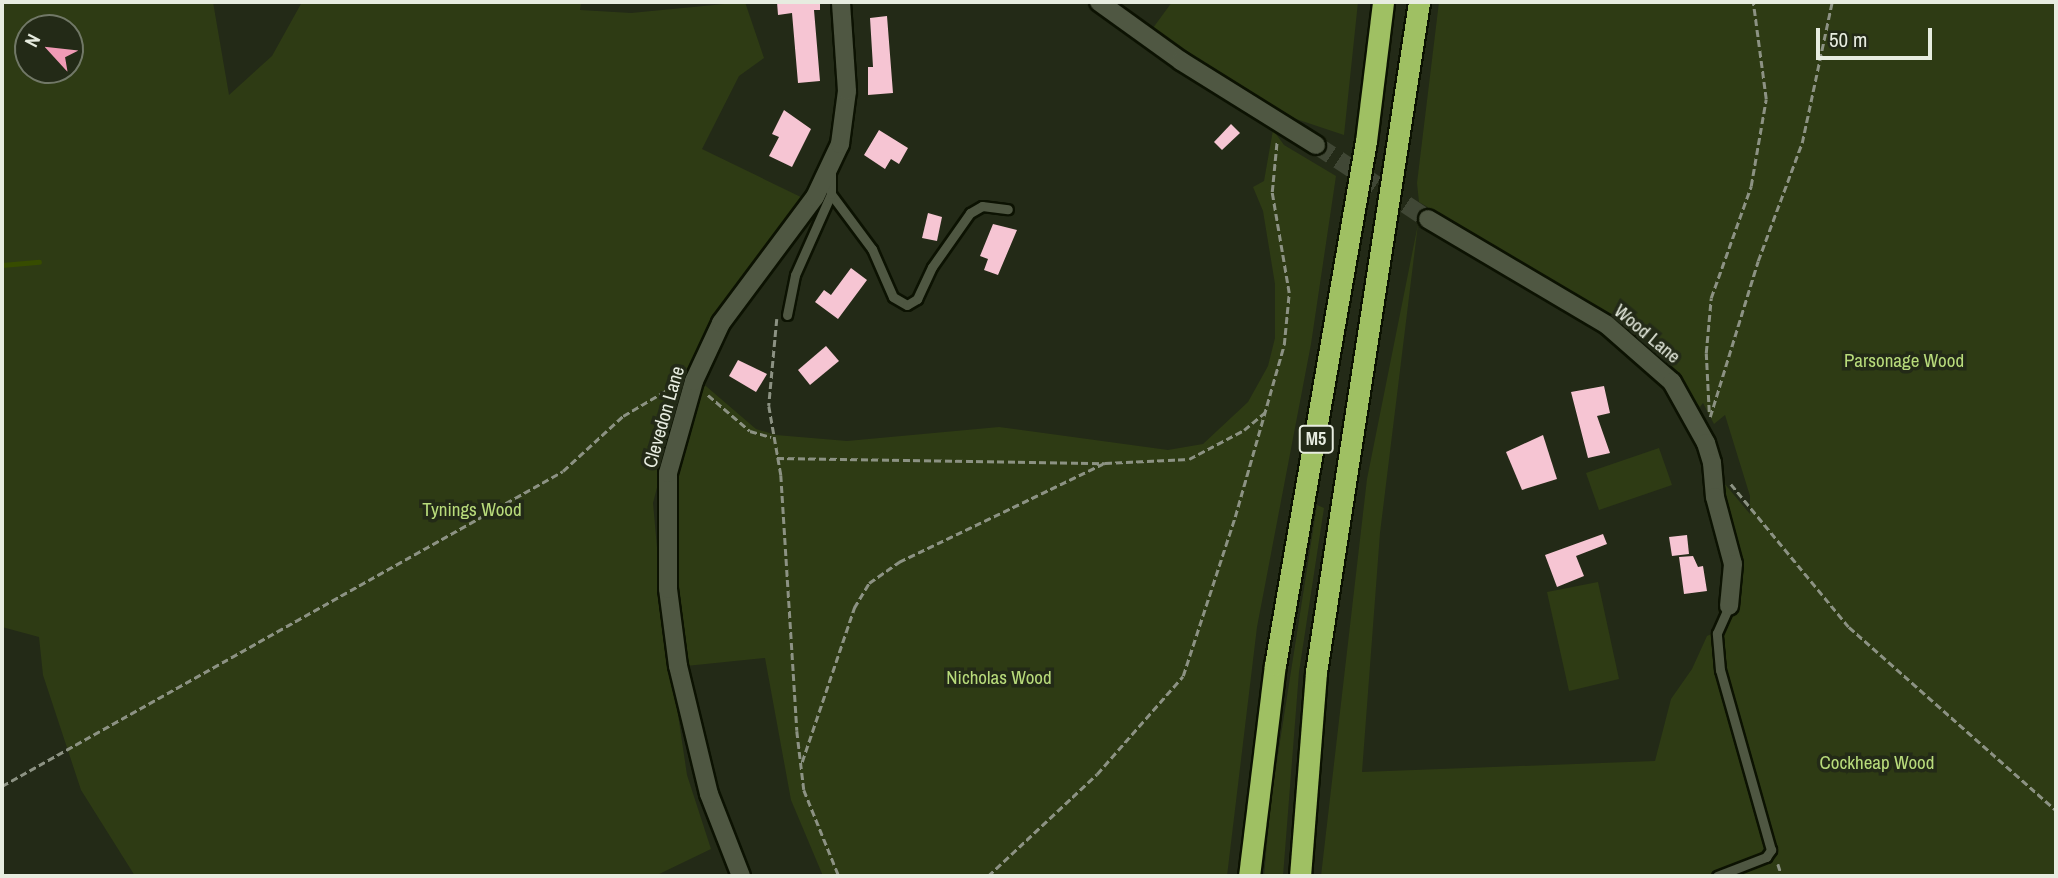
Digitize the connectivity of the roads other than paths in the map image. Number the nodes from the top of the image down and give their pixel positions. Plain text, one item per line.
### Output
1 (841, 2) edge
2 (1099, 2) edge
3 (1383, 2) edge
4 (1419, 2) edge
5 (1316, 145) tunnel mouth
6 (831, 167) junction
7 (831, 194) junction
8 (1008, 209) dead end
9 (1428, 219) tunnel mouth
10 (787, 315) dead end
11 (1729, 606) joint
12 (741, 876) edge
13 (1248, 876) edge
14 (1300, 876) edge
15 (1717, 876) edge

1 - 6 street, Clevedon Lane
2 - 5 street
3 - 13 highway, M5
4 - 14 highway, M5
6 - 7 lane
6 - 12 street, Clevedon Lane
7 - 8 lane
7 - 10 lane
9 - 11 street, Wood Lane
11 - 15 lane

